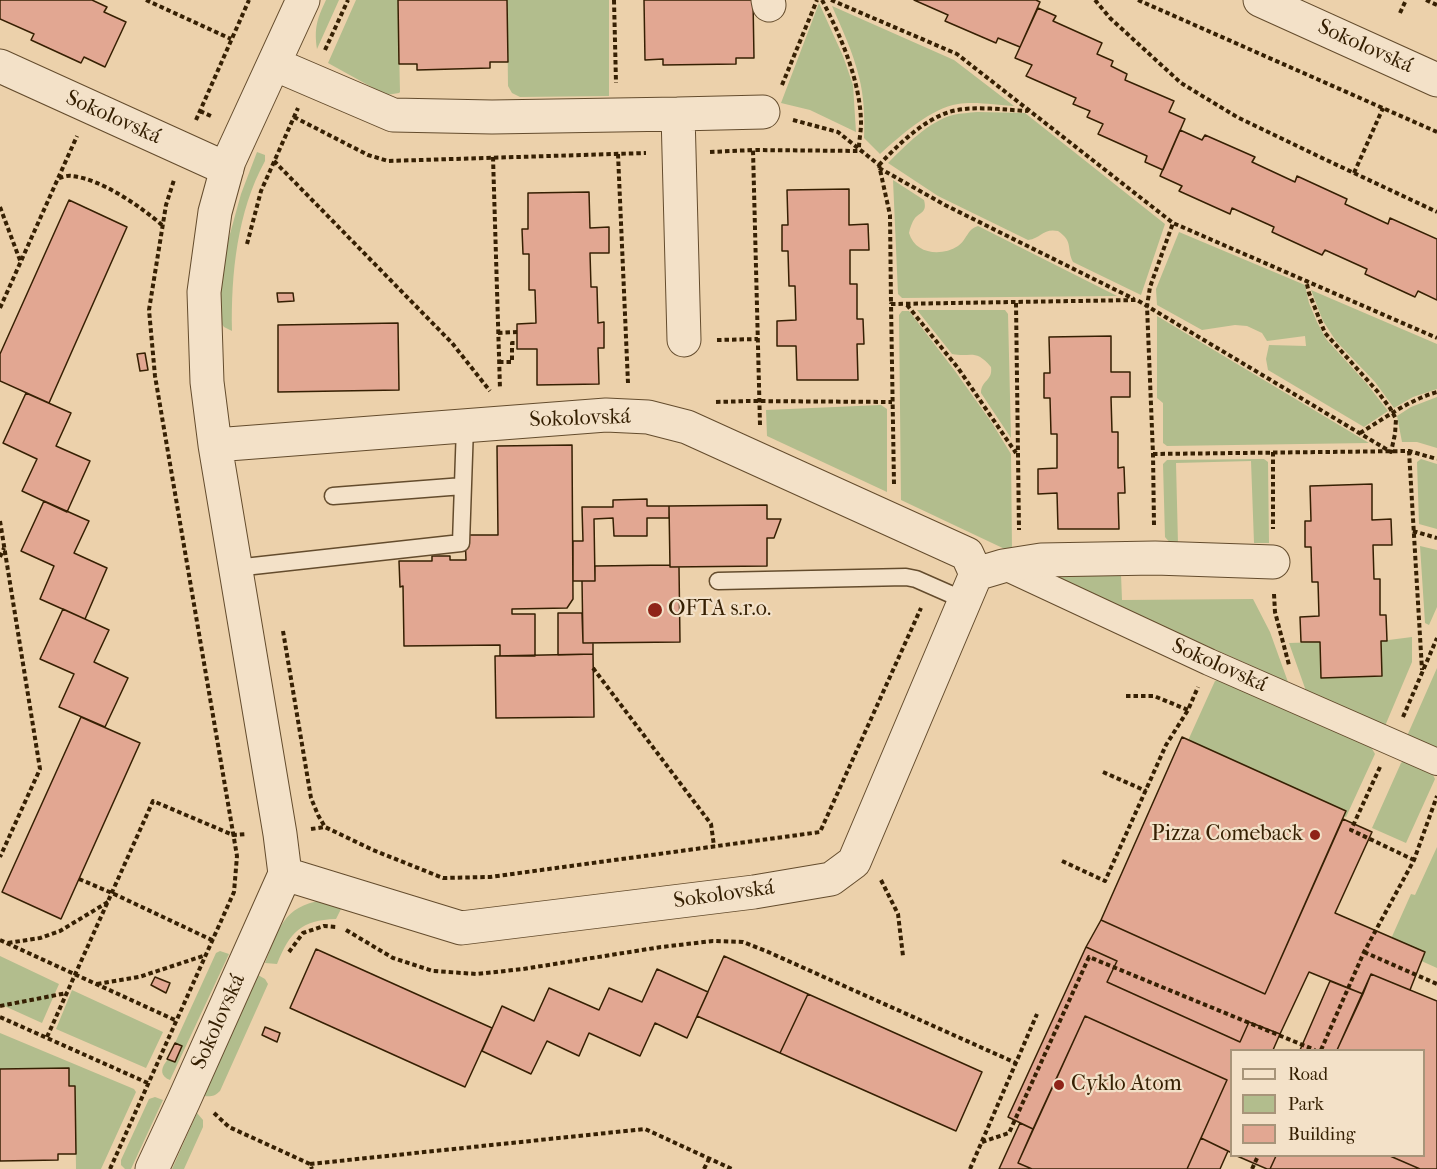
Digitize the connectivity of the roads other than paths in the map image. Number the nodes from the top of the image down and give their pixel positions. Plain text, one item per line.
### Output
1 (303, 0) edge
2 (1260, 0) edge
3 (274, 64) junction
4 (0, 66) edge
5 (1437, 80) edge
6 (766, 113) road end
7 (678, 114) junction
8 (227, 169) junction
9 (684, 340) road end
10 (465, 426) junction
11 (215, 445) junction
12 (463, 486) junction
13 (333, 496) dead end
14 (1274, 562) dead end
15 (235, 568) junction
16 (991, 576) junction
17 (718, 580) dead end
18 (1437, 762) edge
19 (285, 874) junction
20 (152, 1169) edge

1 - 3 street
2 - 5 street, Sokolovská
3 - 7 street
3 - 8 street
4 - 8 street, Sokolovská
6 - 7 street
7 - 9 street
8 - 11 street
10 - 11 street, Sokolovská
10 - 12 lane
10 - 16 street, Sokolovská
11 - 15 street
12 - 13 lane
12 - 15 lane
14 - 16 street
15 - 19 street
16 - 17 lane
16 - 18 street, Sokolovská
16 - 19 street, Sokolovská
19 - 20 street, Sokolovská

